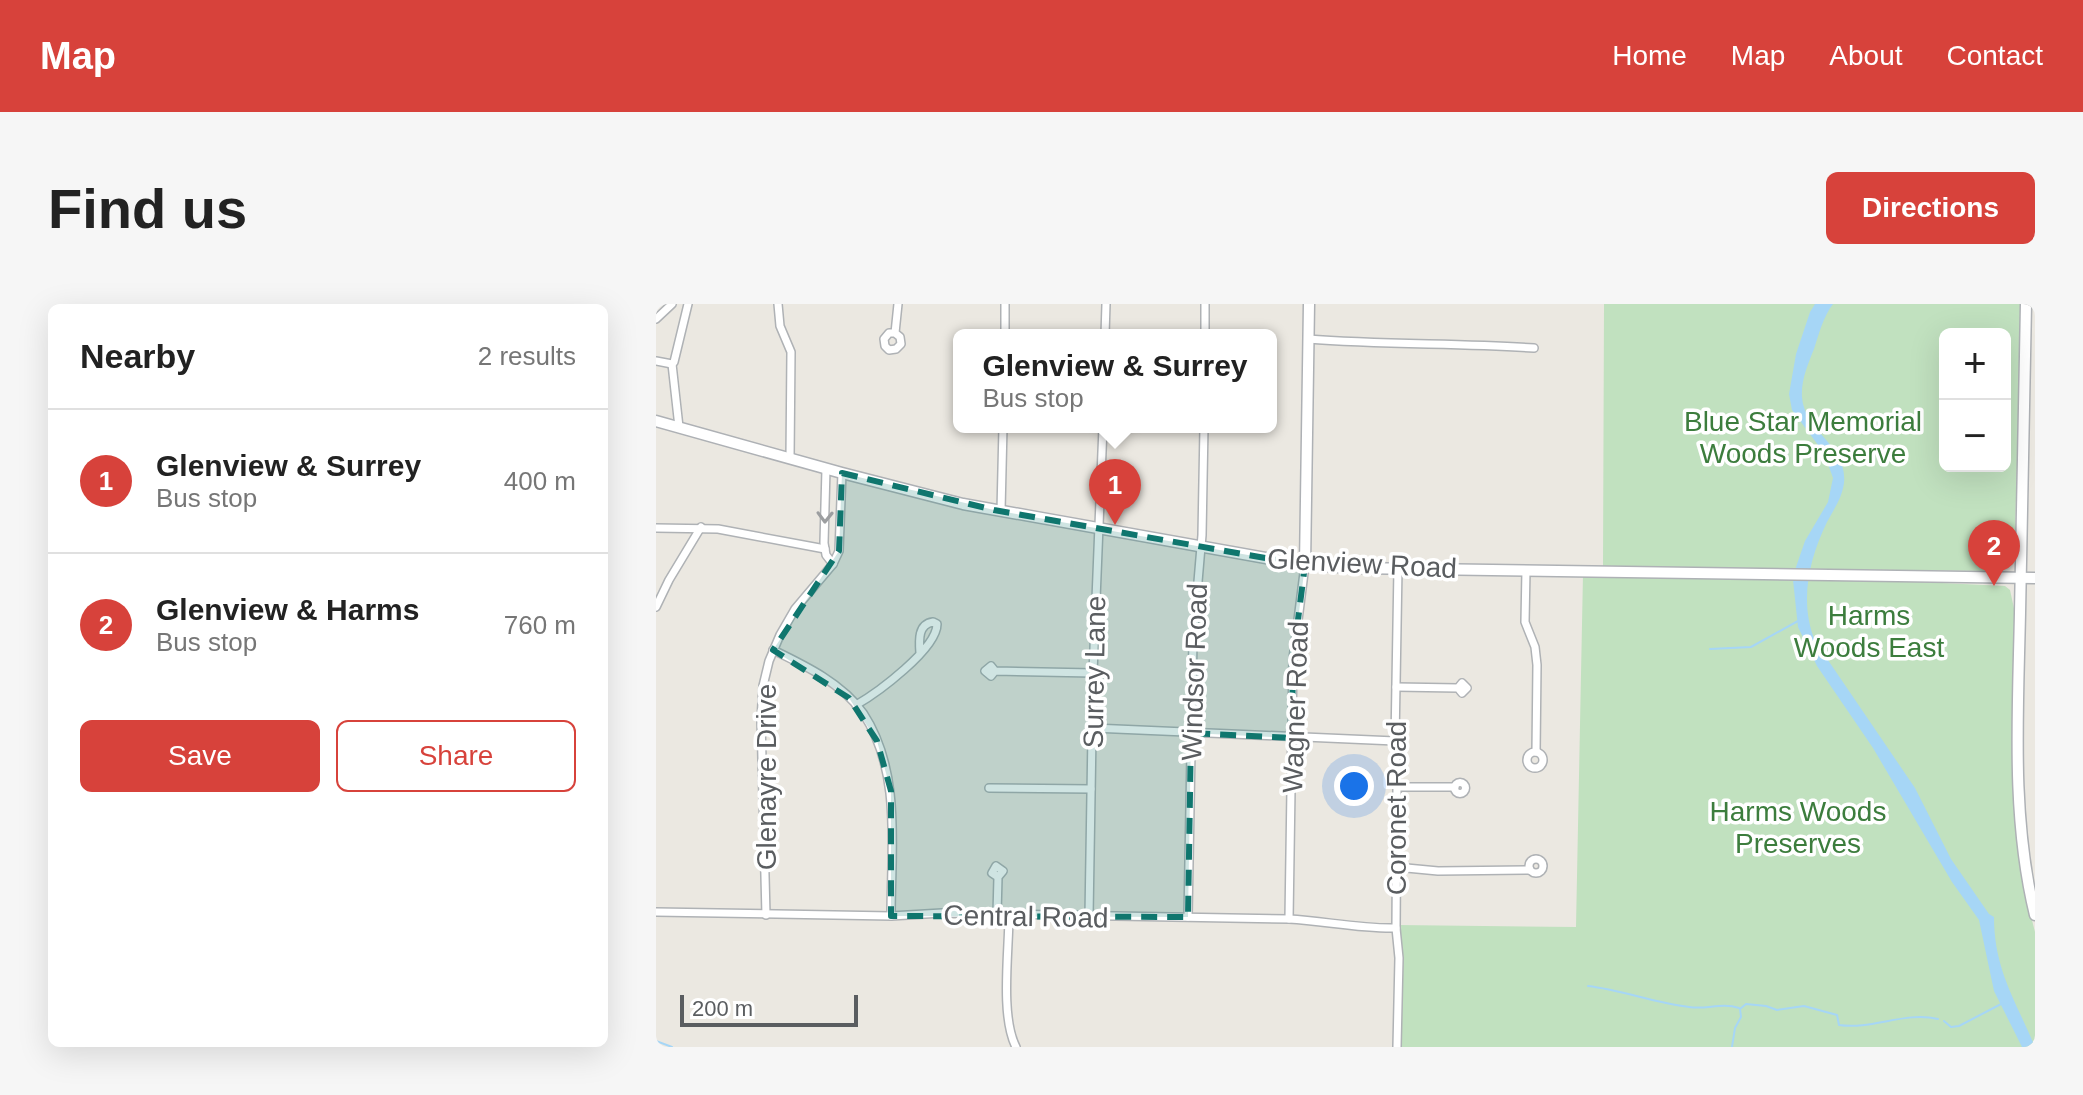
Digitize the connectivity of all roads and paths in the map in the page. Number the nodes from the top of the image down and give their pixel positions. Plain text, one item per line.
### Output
1 (672, 304) edge
2 (688, 304) edge
3 (778, 304) edge
4 (898, 304) edge
5 (1005, 304) edge
6 (1106, 304) edge
7 (1205, 304) edge
8 (1309, 304) edge
9 (2026, 304) edge
10 (656, 319) edge
11 (1005, 329) edge
12 (1105, 329) edge
13 (1205, 329) edge
14 (895, 333) dead end
15 (1308, 339) junction
16 (1534, 348) dead end
17 (656, 361) edge
18 (672, 364) junction
19 (656, 421) edge
20 (679, 427) junction
21 (1003, 433) edge
22 (1103, 433) edge
23 (1204, 433) edge
24 (790, 458) junction
25 (826, 469) junction
26 (842, 473) junction
27 (1001, 511) junction
28 (701, 527) junction
29 (656, 528) edge
30 (1100, 529) junction
31 (1201, 548) junction
32 (825, 549) junction
33 (833, 564) junction
34 (1305, 565) junction
35 (1398, 568) junction
36 (1526, 570) junction
37 (2021, 578) junction
38 (2035, 578) edge
39 (656, 607) edge
40 (773, 650) junction
41 (920, 653) dead end
42 (995, 671) dead end
43 (1093, 673) junction
44 (1396, 687) junction
45 (1458, 688) dead end
46 (856, 705) junction
47 (1093, 728) junction
48 (1191, 732) junction
49 (1292, 738) junction
50 (1395, 741) junction
51 (1536, 752) dead end
52 (1397, 787) junction
53 (1455, 787) dead end
54 (989, 788) dead end
55 (1091, 789) junction
56 (1396, 867) junction
57 (1530, 870) dead end
58 (998, 877) dead end
59 (656, 912) edge
60 (997, 914) junction
61 (766, 915) junction
62 (1009, 915) junction
63 (2035, 915) edge
64 (891, 916) junction
65 (1089, 916) junction
66 (1188, 917) junction
67 (1289, 919) junction
68 (1396, 928) junction
69 (1016, 1047) edge
70 (1397, 1047) edge

1 - 10 street
2 - 18 street
3 - 24 street
4 - 14 street
5 - 11 street
6 - 12 street
7 - 13 street
8 - 15 main road, Wagner Road
9 - 37 main road
15 - 16 street
15 - 34 main road, Wagner Road
17 - 18 street
18 - 20 street
19 - 20 main road, Glenview Road
20 - 24 main road, Glenview Road
21 - 27 street
22 - 30 street, Surrey Lane
23 - 31 street, Windsor Road
24 - 25 main road, Glenview Road
25 - 26 main road, Glenview Road
25 -> 32 street
26 - 27 main road, Glenview Road
26 - 33 street, Glenayre Drive
27 - 30 main road, Glenview Road
28 - 29 street
28 - 32 street
28 - 39 street
30 - 31 main road, Glenview Road
30 - 43 street, Surrey Lane
31 - 34 main road, Glenview Road
31 - 48 street, Windsor Road
32 - 33 street
33 - 40 street, Glenayre Drive
34 - 35 main road, Glenview Road
34 - 49 street, Wagner Road
35 - 36 main road, Glenview Road
35 - 44 street, Coronet Road
36 - 37 main road, Glenview Road
36 - 51 street
37 - 38 main road, Glenview Road
37 - 63 main road
40 - 46 street
40 - 61 street, Glenayre Drive
41 - 46 street
42 - 43 street
43 - 47 street, Surrey Lane
44 - 45 street
44 - 50 street, Coronet Road
46 - 64 street
47 - 48 street
47 - 55 street, Surrey Lane
48 - 49 street
48 - 66 street, Windsor Road
49 - 50 street
49 - 67 street, Wagner Road
50 - 52 street, Coronet Road
52 - 53 street
52 - 56 street, Coronet Road
54 - 55 street
55 - 65 street, Surrey Lane
56 - 57 street
56 - 68 street, Coronet Road
58 - 60 street
59 - 61 street, Central Road
60 - 62 street, Central Road
60 - 64 street, Central Road
61 - 64 street, Central Road
62 - 65 street, Central Road
62 - 69 street
65 - 66 street, Central Road
66 - 67 street, Central Road
67 - 68 street, Central Road
68 - 70 street, Coronet Road

